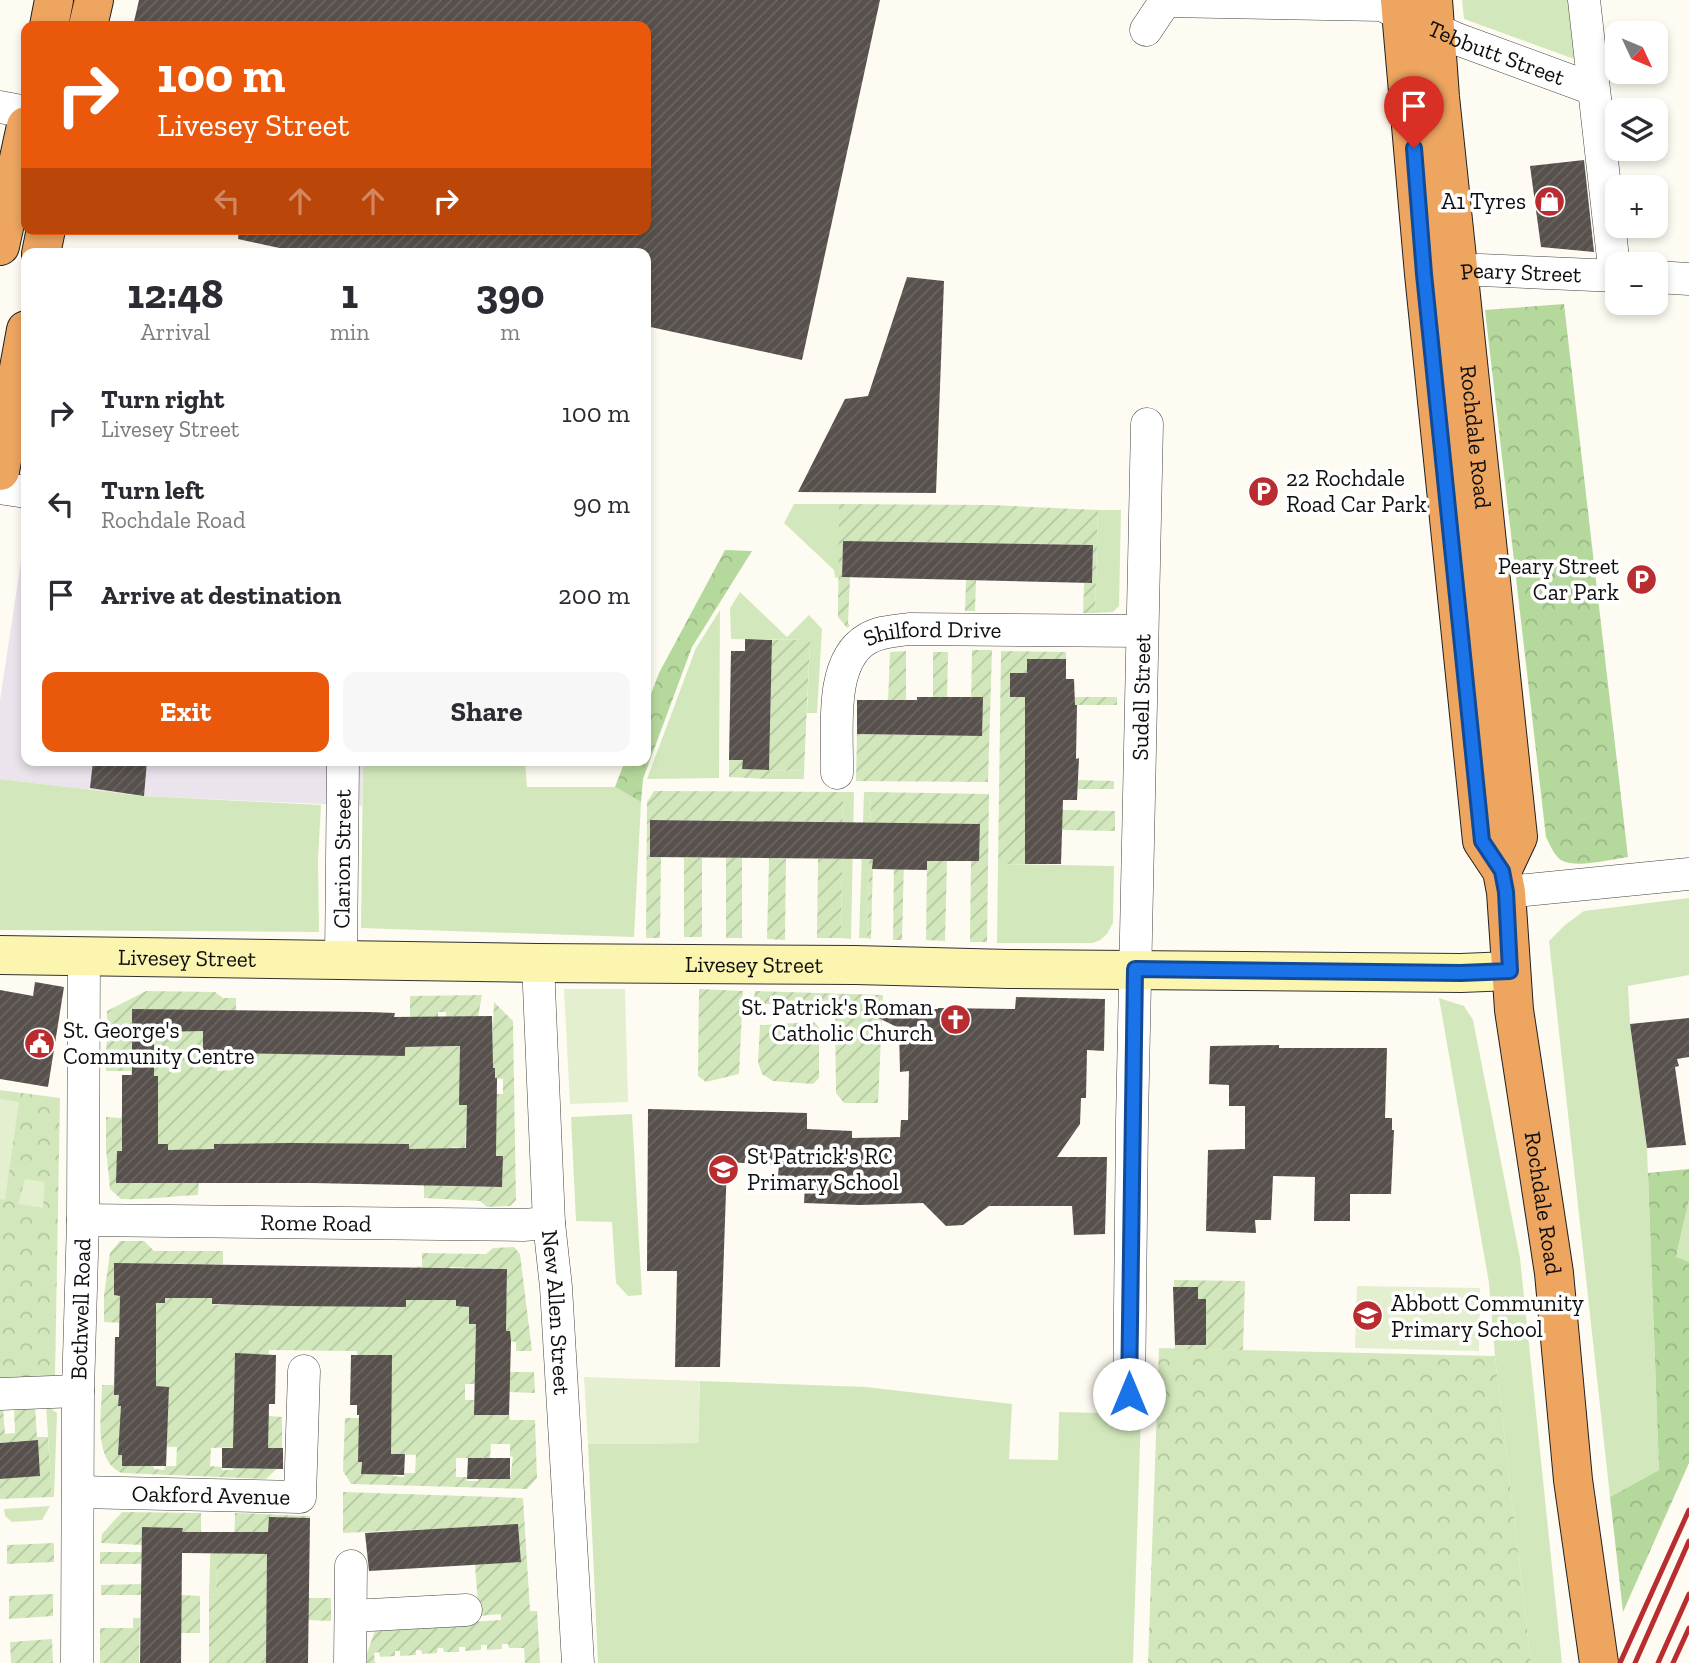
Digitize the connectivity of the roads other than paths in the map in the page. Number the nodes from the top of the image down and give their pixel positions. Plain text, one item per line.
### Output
1 (54, 0) edge
2 (94, 0) edge
3 (1584, 0) edge
4 (1166, 1) edge
5 (1418, 10) edge
6 (50, 21) edge
7 (89, 21) edge
8 (1146, 30) dead end
9 (1593, 89) junction
10 (0, 107) edge
11 (21, 111) edge
12 (21, 149) edge
13 (0, 246) edge
14 (1613, 252) edge
15 (1442, 273) junction
16 (1605, 276) edge
17 (1668, 278) edge
18 (1689, 279) edge
19 (21, 357) edge
20 (1147, 424) dead end
21 (0, 471) edge
22 (0, 488) edge
23 (21, 491) edge
24 (1142, 631) junction
25 (343, 766) edge
26 (837, 773) dead end
27 (1689, 874) edge
28 (1504, 881) junction
29 (0, 955) edge
30 (84, 957) junction
31 (341, 959) junction
32 (538, 964) junction
33 (1135, 969) junction
34 (1510, 971) junction
35 (83, 1220) junction
36 (549, 1223) junction
37 (304, 1371) dead end
38 (78, 1391) junction
39 (0, 1394) edge
40 (1129, 1402) dead end
41 (78, 1492) junction
42 (351, 1566) dead end
43 (466, 1610) dead end
44 (351, 1616) junction
45 (1599, 1662) edge
46 (77, 1663) edge
47 (350, 1663) edge
48 (578, 1663) edge

1 - 6 highway
2 - 7 highway
3 - 9 street
4 - 5 street, Tebbutt Street
4 - 8 street
5 - 9 street, Tebbutt Street
5 - 15 highway, Rochdale Road
9 - 14 street
10 - 11 street
12 - 13 highway
15 - 16 street, Peary Street
15 - 28 highway, Rochdale Road
17 - 18 street
19 - 21 highway
20 - 24 street, Sudell Street
22 - 23 street
24 - 26 street, Shilford Drive
24 - 33 street, Sudell Street
25 - 31 street, Clarion Street
27 - 28 street
28 - 34 highway, Rochdale Road
29 - 30 street, Livesey Street
30 - 31 street, Livesey Street
30 - 35 street, Bothwell Road
31 - 32 street, Livesey Street
32 - 33 street, Livesey Street
32 - 36 street, New Allen Street
33 - 34 street, Livesey Street
33 - 40 street, Sudell Street
34 - 45 highway, Rochdale Road
35 - 36 street, Rome Road
35 - 38 street, Bothwell Road
36 - 48 street, New Allen Street
37 - 41 street, Oakford Avenue
38 - 39 street
38 - 41 street, Bothwell Road
41 - 46 street, Bothwell Road
42 - 44 street
43 - 44 street
44 - 47 street

